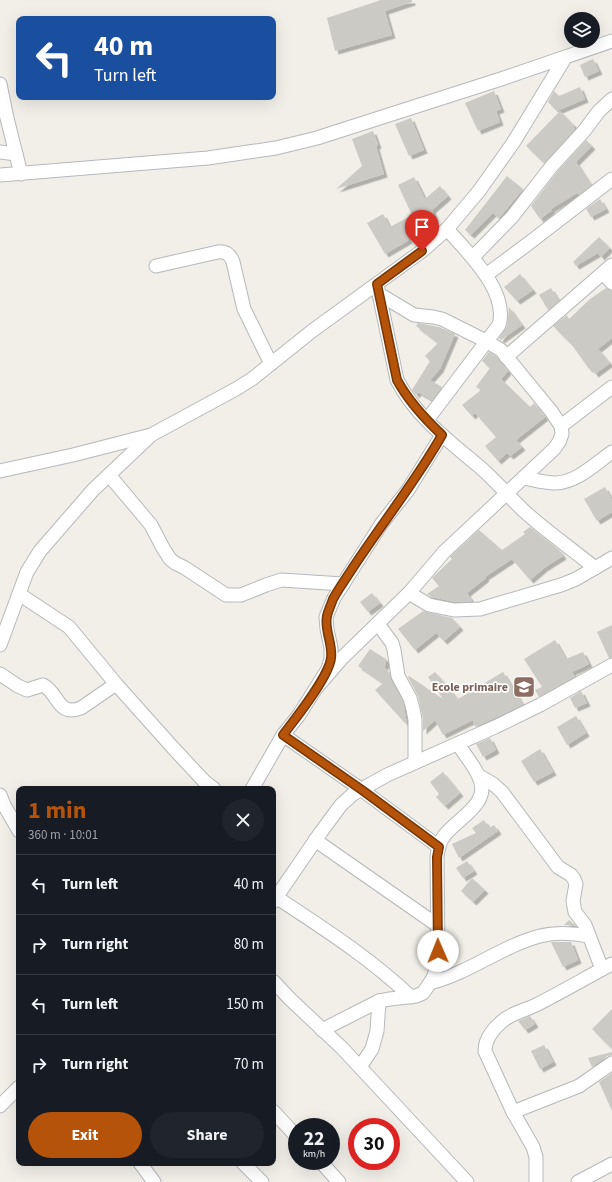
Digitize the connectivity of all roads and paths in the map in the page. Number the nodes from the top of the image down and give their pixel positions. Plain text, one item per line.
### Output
1 (612, 41) edge
2 (565, 58) junction
3 (0, 84) edge
4 (612, 100) edge
5 (0, 152) edge
6 (16, 154) junction
7 (21, 174) junction
8 (0, 175) edge
9 (610, 186) edge
10 (447, 229) junction
11 (473, 258) junction
12 (156, 266) dead end
13 (608, 269) edge
14 (486, 274) junction
15 (612, 283) edge
16 (378, 289) junction
17 (486, 341) junction
18 (506, 357) junction
19 (271, 364) junction
20 (612, 387) edge
21 (427, 420) junction
22 (561, 426) junction
23 (151, 435) junction
24 (442, 435) junction
25 (612, 452) edge
26 (0, 471) edge
27 (109, 475) junction
28 (524, 478) junction
29 (507, 494) junction
30 (612, 558) edge
31 (595, 568) junction
32 (343, 584) junction
33 (409, 593) junction
34 (19, 594) junction
35 (378, 624) junction
36 (0, 645) edge
37 (612, 665) edge
38 (0, 674) edge
39 (116, 684) junction
40 (317, 687) junction
41 (283, 735) junction
42 (458, 744) junction
43 (416, 762) junction
44 (479, 776) junction
45 (210, 786) edge
46 (254, 786) edge
47 (362, 790) junction
48 (0, 795) edge
49 (16, 826) edge
50 (315, 840) junction
51 (439, 847) junction
52 (276, 898) edge
53 (276, 900) edge
54 (437, 925) junction
55 (589, 936) junction
56 (607, 967) edge
57 (430, 982) junction
58 (276, 985) edge
59 (411, 997) junction
60 (379, 1002) junction
61 (322, 1030) junction
62 (612, 1063) edge
63 (360, 1067) junction
64 (16, 1090) edge
65 (0, 1106) edge
66 (513, 1112) junction
67 (276, 1114) edge
68 (288, 1127) edge
69 (612, 1164) edge
70 (142, 1166) edge
71 (247, 1166) edge
72 (328, 1170) edge
73 (154, 1182) edge
74 (262, 1182) edge
75 (339, 1182) edge
76 (467, 1182) edge
77 (536, 1182) edge
78 (578, 1182) edge

1 - 2 street
2 - 7 street
2 - 10 street
3 - 6 street
4 - 11 street
5 - 6 street
6 - 7 street
7 - 8 street
9 - 14 street
10 - 11 street
10 - 16 street
11 - 14 street
12 - 19 street
13 - 15 street
13 - 18 street
14 - 17 street
16 - 17 street
16 - 19 street
16 - 21 street
17 - 18 street
17 - 21 street
18 - 22 street
19 - 23 street
20 - 22 street
21 - 24 street
22 - 28 street
23 - 26 street
23 - 27 street
24 - 29 street
24 - 32 street
25 - 28 street
27 - 32 street
27 - 34 street
28 - 29 street
29 - 31 street
29 - 33 street
30 - 31 street
31 - 33 street
32 - 40 street
33 - 35 street
34 - 36 street
34 - 39 street
35 - 40 street
35 - 43 street
37 - 42 street
38 - 39 street
39 - 45 street
40 - 41 street
41 - 46 street
41 - 47 street
42 - 43 street
42 - 44 street
43 - 47 street
44 - 51 street
44 - 55 street
47 - 50 street
47 - 51 street
48 - 49 street
50 - 52 street
50 - 54 street
51 - 54 street
53 - 59 street
54 - 57 street
55 - 56 street
55 - 57 street
56 - 66 street
57 - 59 street
58 - 61 street
59 - 60 street
60 - 61 street
60 - 63 street
61 - 63 street
62 - 66 street
63 - 76 street
64 - 65 street
66 - 77 street
67 - 68 street
69 - 78 street
70 - 73 street
71 - 74 street
72 - 75 street

